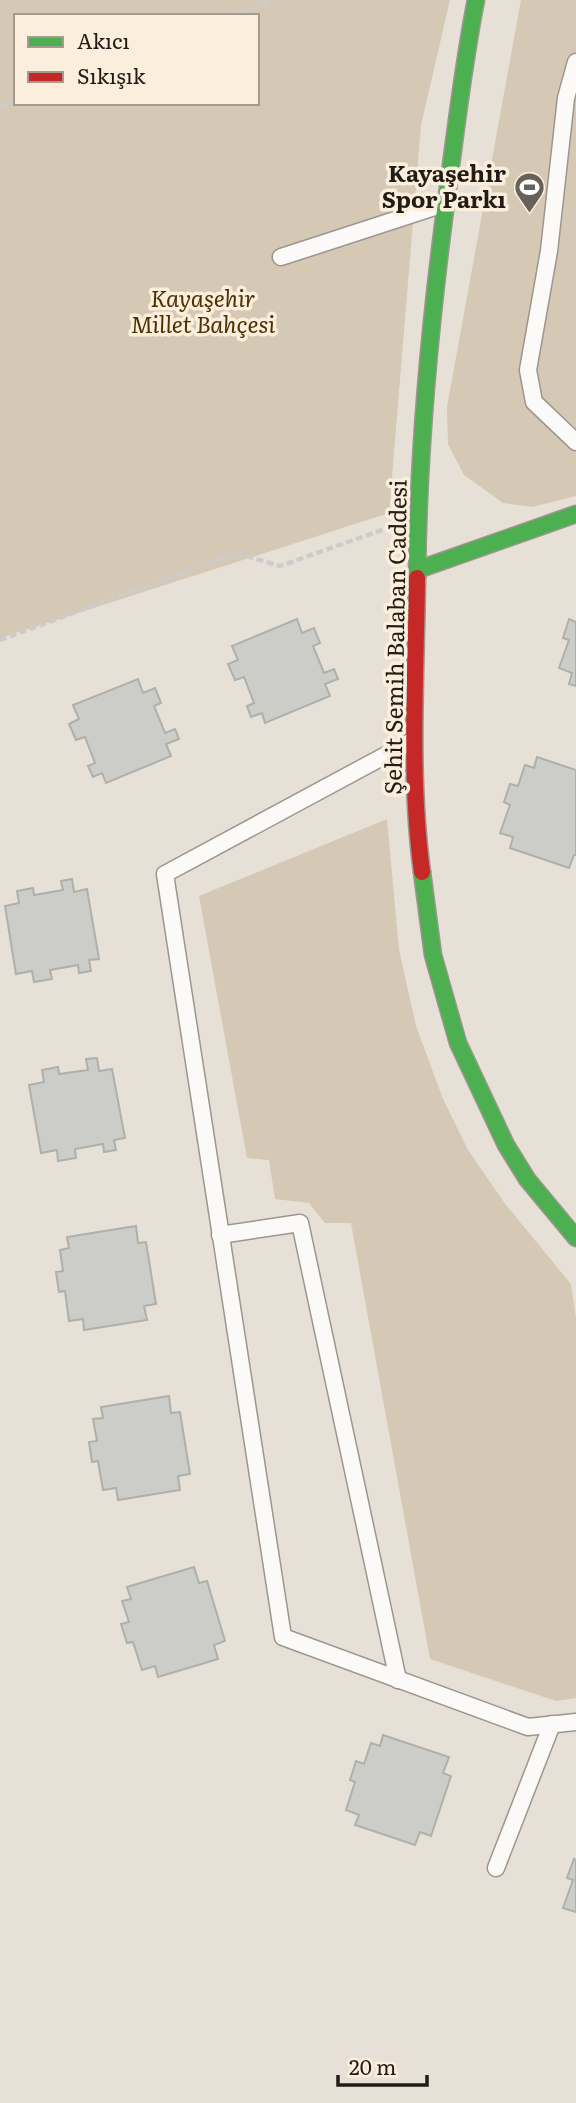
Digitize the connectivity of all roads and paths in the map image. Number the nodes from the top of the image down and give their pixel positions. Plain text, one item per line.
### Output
1 (274, 0) edge
2 (476, 0) edge
3 (238, 14) edge
4 (576, 63) edge
5 (446, 203) junction
6 (281, 257) dead end
7 (576, 442) edge
8 (576, 514) edge
9 (418, 517) junction
10 (417, 570) junction
11 (0, 640) edge
12 (415, 740) junction
13 (220, 1235) junction
14 (576, 1238) edge
15 (398, 1680) junction
16 (576, 1722) edge
17 (552, 1724) junction
18 (496, 1868) dead end

1 - 3 path
2 - 5 street, Şehit Semih Balaban Caddesi
4 - 7 lane
5 - 6 lane
5 - 9 street, Şehit Semih Balaban Caddesi
8 - 10 street
9 - 10 street, Şehit Semih Balaban Caddesi
9 - 11 path
10 - 12 street, Şehit Semih Balaban Caddesi
12 - 13 lane
12 - 14 street, Şehit Semih Balaban Caddesi
13 - 15 lane
13 - 15 lane
15 - 17 lane
16 - 17 lane
17 - 18 lane

